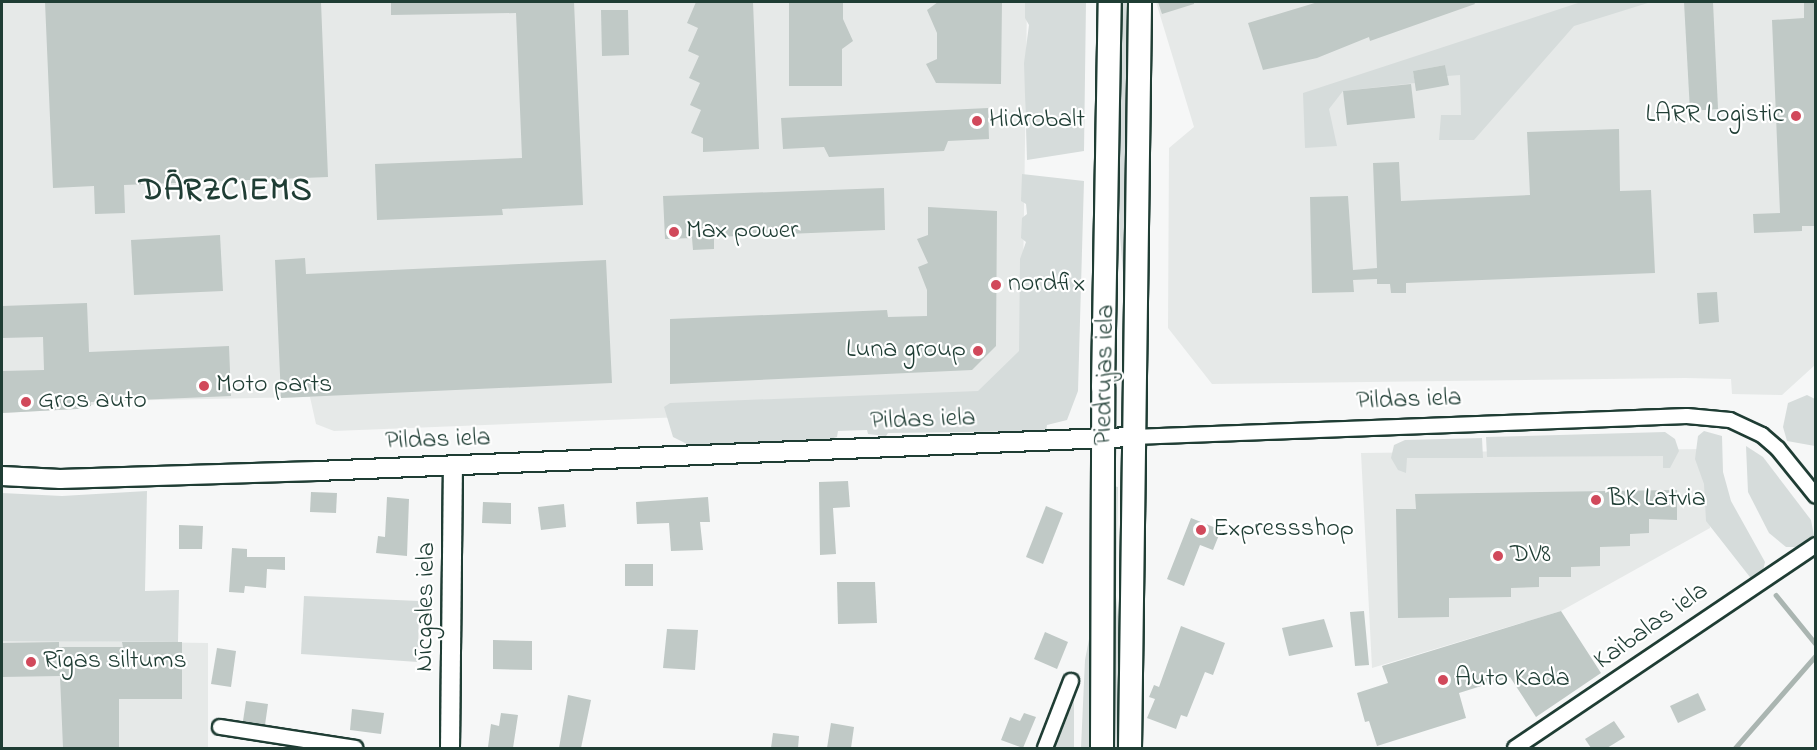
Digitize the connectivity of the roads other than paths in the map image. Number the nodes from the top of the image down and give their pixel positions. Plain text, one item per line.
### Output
1 (1110, 2) edge
2 (1140, 2) edge
3 (1133, 437) junction
4 (1103, 439) junction
5 (453, 465) junction
6 (2, 476) edge
7 (1815, 496) edge
8 (1815, 545) edge
9 (1071, 681) dead end
10 (220, 727) dead end
11 (355, 748) edge
12 (450, 748) edge
13 (1045, 748) edge
14 (1102, 748) edge
15 (1130, 748) edge
16 (1515, 748) edge

1 - 4 main road, Piedrujas iela
2 - 3 main road, Piedrujas iela
3 - 4 street, Pildas iela
3 - 7 street, Pildas iela
3 - 15 main road, Piedrujas iela
4 - 5 street, Pildas iela
4 - 14 main road, Piedrujas iela
5 - 6 street, Pildas iela
5 - 12 street, Nīcgales iela
8 - 16 street, Kaibalas iela
9 - 13 street
10 - 11 street

